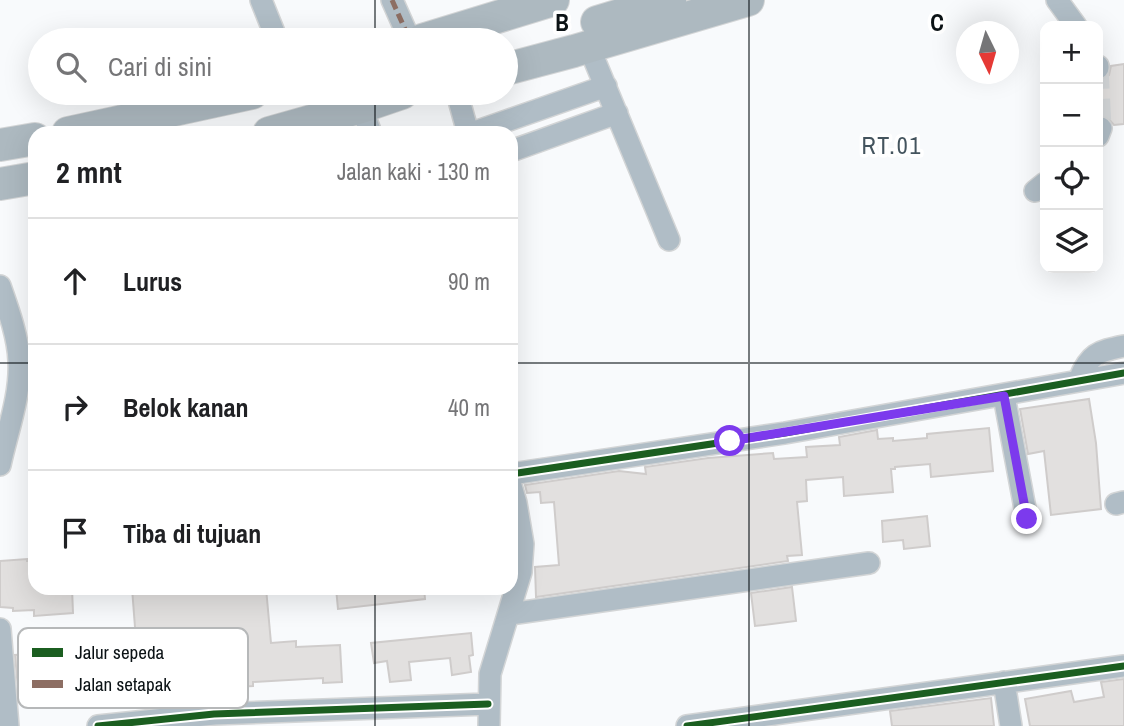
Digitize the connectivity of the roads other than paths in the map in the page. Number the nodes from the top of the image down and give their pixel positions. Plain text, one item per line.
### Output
1 (261, 0) edge
2 (392, 0) edge
3 (486, 0) edge
4 (553, 0) edge
5 (670, 0) edge
6 (748, 0) edge
7 (1057, 0) edge
8 (1072, 21) edge
9 (272, 28) edge
10 (405, 28) edge
11 (431, 28) edge
12 (450, 28) edge
13 (589, 47) junction
14 (518, 48) edge
15 (518, 66) edge
16 (606, 86) junction
17 (197, 105) edge
18 (387, 105) edge
19 (461, 105) edge
20 (617, 113) junction
21 (100, 126) edge
22 (299, 126) edge
23 (468, 126) edge
24 (490, 126) edge
25 (28, 140) edge
26 (0, 145) edge
27 (518, 148) edge
28 (28, 179) edge
29 (0, 184) edge
30 (669, 240) dead end
31 (0, 286) edge
32 (1124, 346) edge
33 (1124, 373) edge
34 (1079, 380) junction
35 (1004, 396) junction
36 (0, 465) edge
37 (518, 473) edge
38 (1027, 519) dead end
39 (518, 552) edge
40 (869, 563) dead end
41 (518, 583) edge
42 (515, 595) edge
43 (510, 614) junction
44 (0, 629) edge
45 (1124, 666) edge
46 (1004, 682) junction
47 (488, 705) junction
48 (261, 719) edge
49 (8, 726) edge
50 (108, 726) edge
51 (489, 726) edge
52 (687, 726) edge
53 (1011, 726) edge

1 - 9 street
2 - 10 street
3 - 11 highway
4 - 12 highway
5 - 14 highway
6 - 13 highway
7 - 8 street
13 - 15 highway
13 - 16 street
16 - 20 street
16 - 24 street
17 - 21 highway
18 - 22 highway
19 - 23 street
20 - 27 street
20 - 30 street
25 - 26 highway
28 - 29 highway
31 - 36 street
32 - 34 street
33 - 34 street
34 - 35 street
35 - 37 street
35 - 38 street
39 - 41 street
40 - 43 street
42 - 43 street
43 - 47 street
44 - 49 street
45 - 46 street
46 - 52 street
46 - 53 street
47 - 48 street
47 - 51 street
48 - 50 street

